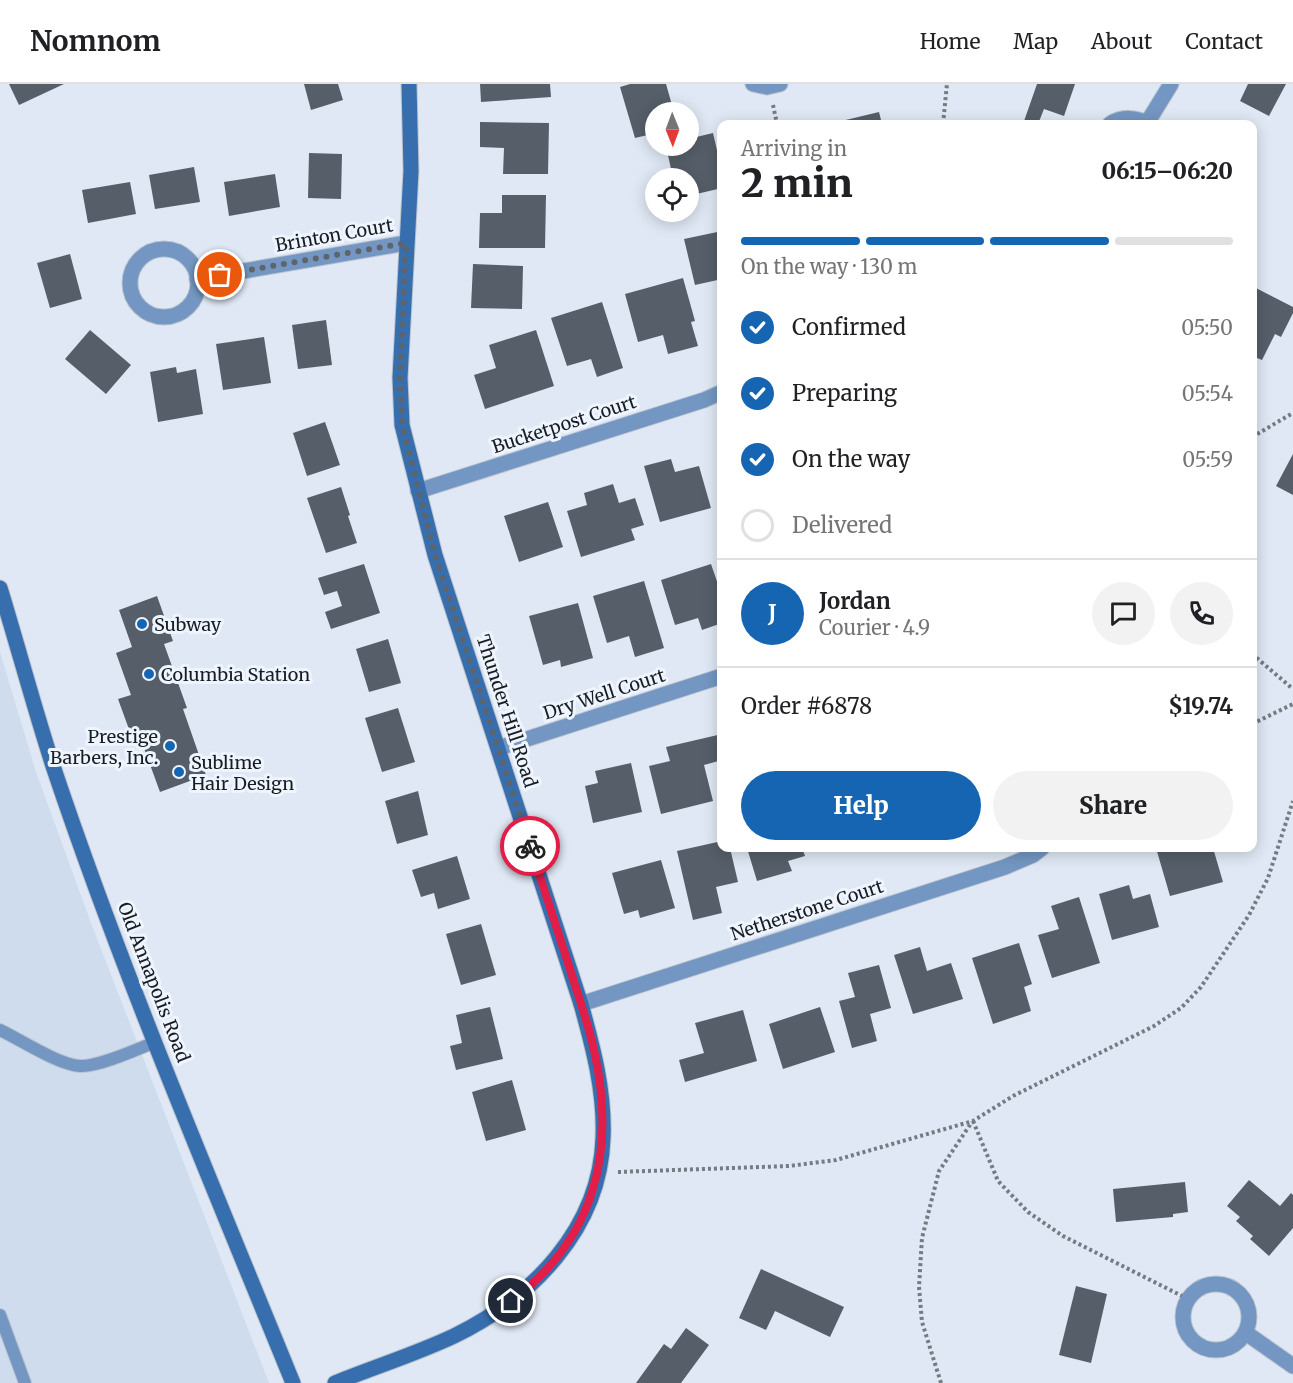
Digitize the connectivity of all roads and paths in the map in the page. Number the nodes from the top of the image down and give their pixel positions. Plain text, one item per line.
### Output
1 (409, 84) edge
2 (753, 84) edge
3 (780, 84) edge
4 (947, 84) edge
5 (1171, 84) edge
6 (943, 120) edge
7 (1120, 120) edge
8 (1139, 120) edge
9 (1150, 120) edge
10 (406, 243) junction
11 (197, 279) junction
12 (717, 394) edge
13 (1293, 413) edge
14 (1257, 434) edge
15 (418, 491) junction
16 (0, 588) edge
17 (1257, 658) edge
18 (717, 678) edge
19 (1293, 689) edge
20 (1293, 704) edge
21 (1257, 722) edge
22 (499, 748) junction
23 (1293, 801) edge
24 (1037, 852) edge
25 (580, 1004) junction
26 (0, 1030) edge
27 (155, 1042) junction
28 (973, 1121) junction
29 (598, 1172) junction
30 (1188, 1299) junction
31 (0, 1315) edge
32 (1246, 1334) junction
33 (1293, 1366) edge
34 (25, 1383) edge
35 (293, 1383) edge
36 (335, 1383) edge
37 (941, 1383) edge

1 - 10 street, Thunder Hill Road
2 - 3 street
4 - 6 path
5 - 9 street
7 - 8 street
10 - 11 street, Brinton Court
10 - 15 street, Thunder Hill Road
11 - 11 street
12 - 15 street, Bucketpost Court
13 - 14 path
15 - 22 street, Thunder Hill Road
16 - 27 street, Old Annapolis Road
17 - 19 path
18 - 22 street, Dry Well Court
20 - 21 path
22 - 25 street, Thunder Hill Road
23 - 28 path
24 - 25 street, Netherstone Court
25 - 29 street, Thunder Hill Road
26 - 27 lane
27 - 35 street, Old Annapolis Road
28 - 29 path
28 - 30 path
28 - 37 path
29 - 36 street, Thunder Hill Road
30 - 32 street
30 - 32 street
31 - 34 lane
32 - 33 street

